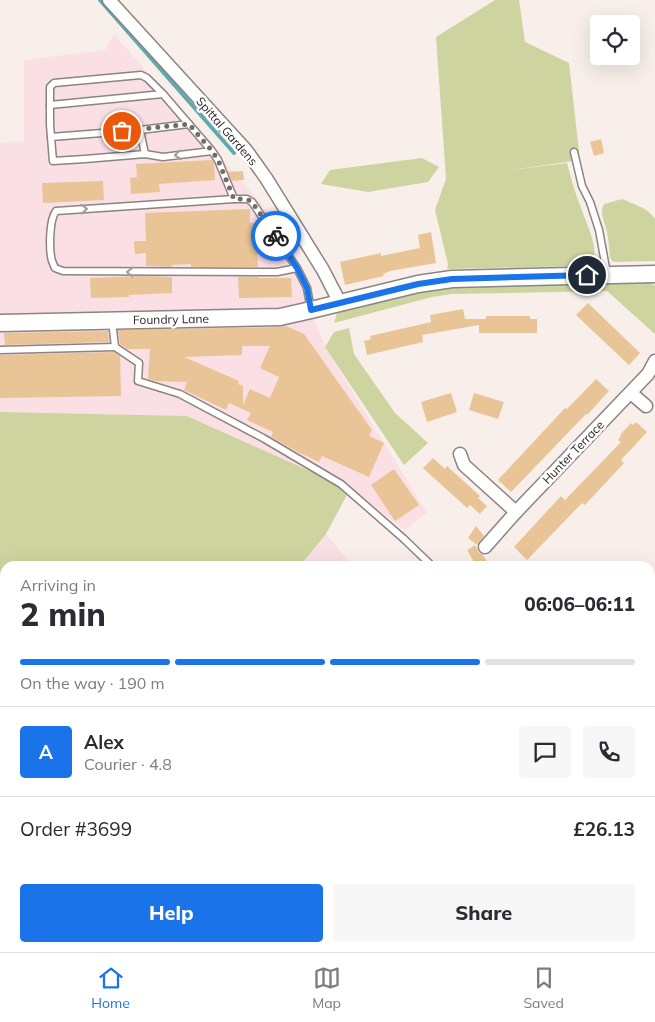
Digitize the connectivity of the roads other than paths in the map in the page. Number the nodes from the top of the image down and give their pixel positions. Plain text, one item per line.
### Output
1 (109, 0) edge
2 (163, 94) junction
3 (50, 105) junction
4 (189, 124) junction
5 (140, 130) junction
6 (51, 137) junction
7 (212, 151) junction
8 (574, 152) dead end
9 (145, 154) junction
10 (234, 199) junction
11 (297, 268) junction
12 (607, 274) junction
13 (655, 274) edge
14 (340, 303) junction
15 (311, 310) junction
16 (112, 320) junction
17 (0, 322) edge
18 (115, 347) junction
19 (0, 350) edge
20 (655, 361) edge
21 (630, 393) junction
22 (646, 406) dead end
23 (460, 454) dead end
24 (516, 512) junction
25 (485, 547) dead end
26 (427, 561) edge

1 - 14 street, Spittal Gardens
2 - 3 lane
2 - 3 lane
2 - 4 lane
3 - 6 lane
4 - 5 lane
4 - 7 lane
5 - 6 lane
5 - 9 lane
6 - 9 lane
7 -> 9 lane
7 - 10 lane
8 - 12 lane
10 - 11 lane
11 -> 10 lane
11 - 15 lane
12 - 13 street, Foundry Lane
12 - 14 street, Foundry Lane
14 - 15 street, Foundry Lane
15 - 16 street, Foundry Lane
16 - 17 street, Foundry Lane
16 - 18 lane
18 - 19 lane
18 - 26 lane
20 - 21 street, Hunter Terrace
21 - 22 street
21 - 24 street, Hunter Terrace
23 - 24 street
24 - 25 street, Hunter Terrace

